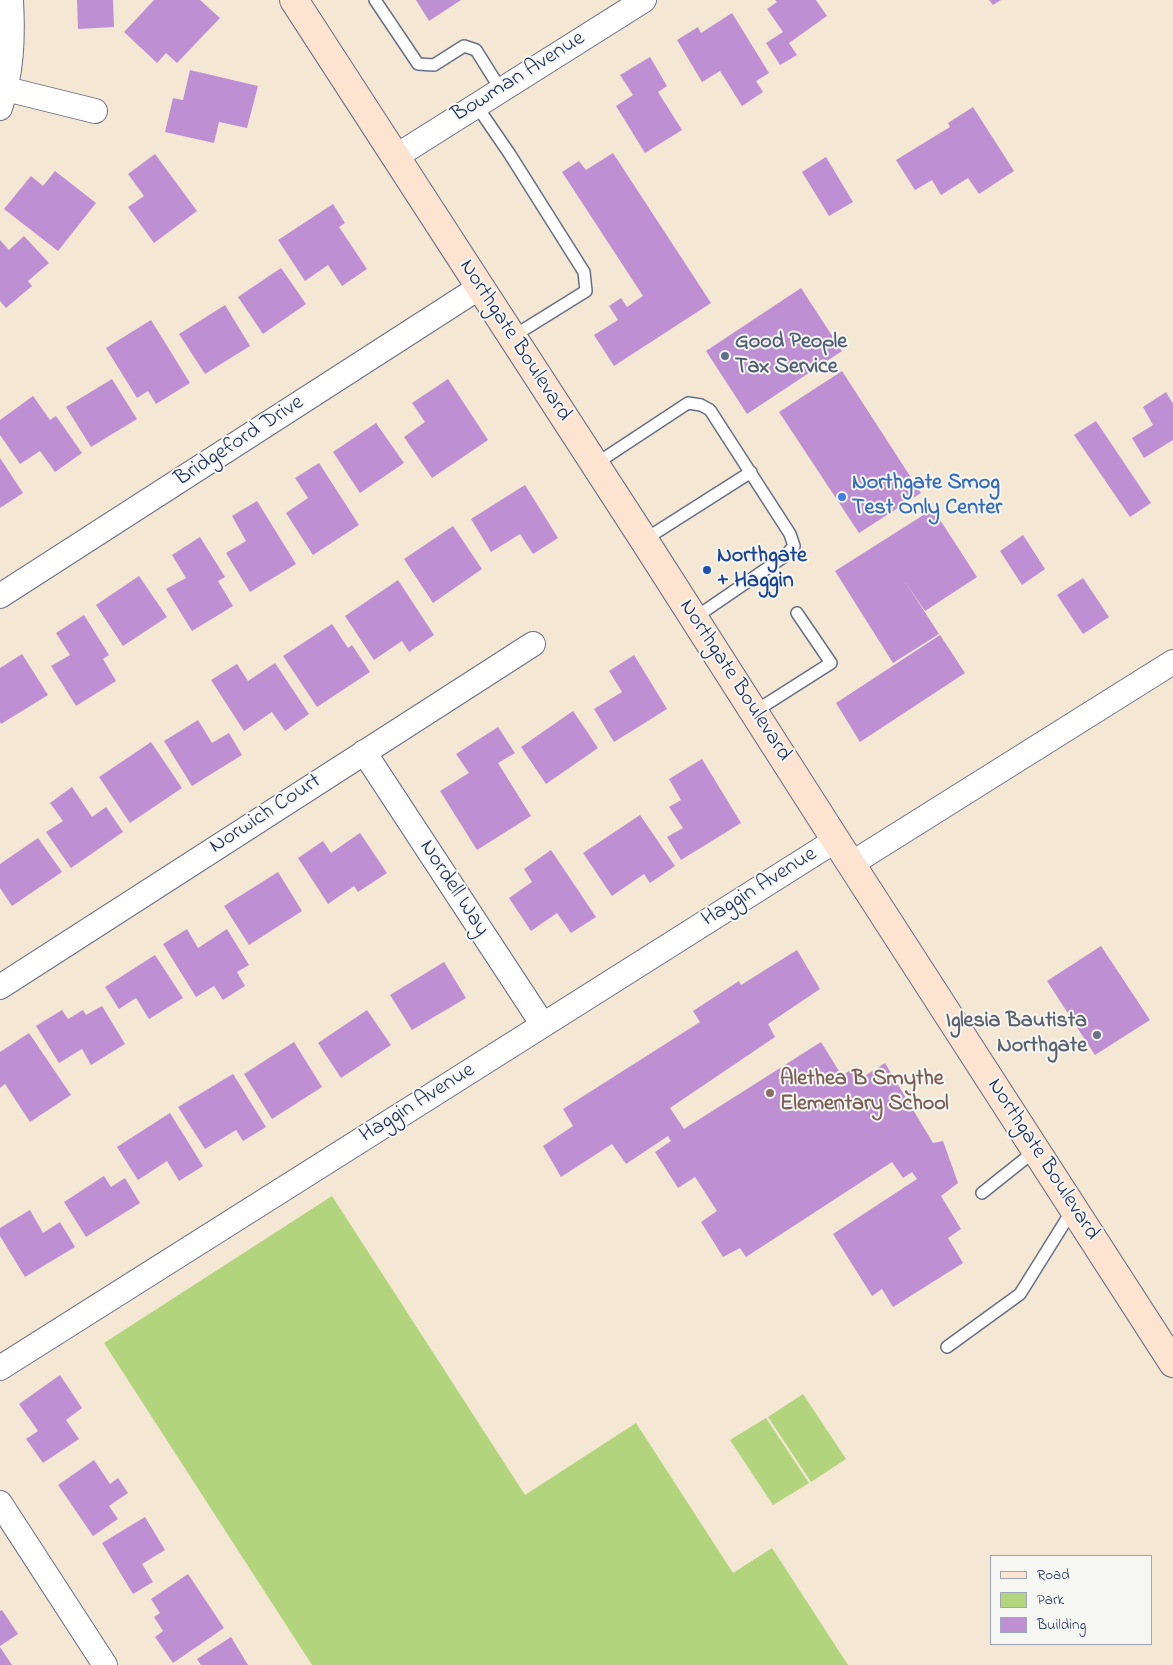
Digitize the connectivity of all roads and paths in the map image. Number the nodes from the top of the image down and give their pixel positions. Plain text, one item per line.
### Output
1 (11, 0) edge
2 (294, 0) edge
3 (375, 0) edge
4 (644, 0) edge
5 (501, 90) junction
6 (3, 98) edge
7 (476, 105) junction
8 (95, 110) dead end
9 (395, 156) junction
10 (480, 287) junction
11 (512, 337) junction
12 (594, 465) junction
13 (751, 472) junction
14 (644, 540) junction
15 (0, 596) edge
16 (797, 613) dead end
17 (693, 619) junction
18 (533, 644) dead end
19 (1173, 662) edge
20 (754, 712) junction
21 (364, 752) junction
22 (836, 840) junction
23 (851, 864) junction
24 (0, 987) edge
25 (542, 1026) junction
26 (1036, 1150) junction
27 (982, 1192) dead end
28 (1073, 1208) junction
29 (948, 1347) dead end
30 (1173, 1363) edge
31 (0, 1368) edge
32 (0, 1503) edge
33 (105, 1665) edge

1 - 6 street
2 - 9 main road, Northgate Boulevard
3 - 5 lane
4 - 5 street, Bowman Avenue
5 - 7 street, Bowman Avenue
6 - 8 street
7 - 9 street, Bowman Avenue
7 - 11 lane
9 - 10 main road, Northgate Boulevard
10 - 11 main road, Northgate Boulevard
10 - 15 street, Bridgeford Drive
11 - 12 main road, Northgate Boulevard
12 - 13 lane
12 - 14 main road, Northgate Boulevard
13 - 14 lane
13 - 17 lane
14 - 17 main road, Northgate Boulevard
16 - 20 lane
17 - 20 main road, Northgate Boulevard
18 - 21 street, Norwich Court
19 - 23 street, Haggin Avenue
20 - 22 main road, Northgate Boulevard
21 - 24 street, Norwich Court
21 - 25 street, Nordell Way
22 - 23 main road, Northgate Boulevard
22 - 25 street, Haggin Avenue
23 - 26 main road, Northgate Boulevard
25 - 31 street, Haggin Avenue
26 - 27 lane
26 - 28 main road, Northgate Boulevard
28 - 29 lane
28 - 30 main road, Northgate Boulevard
32 - 33 street

